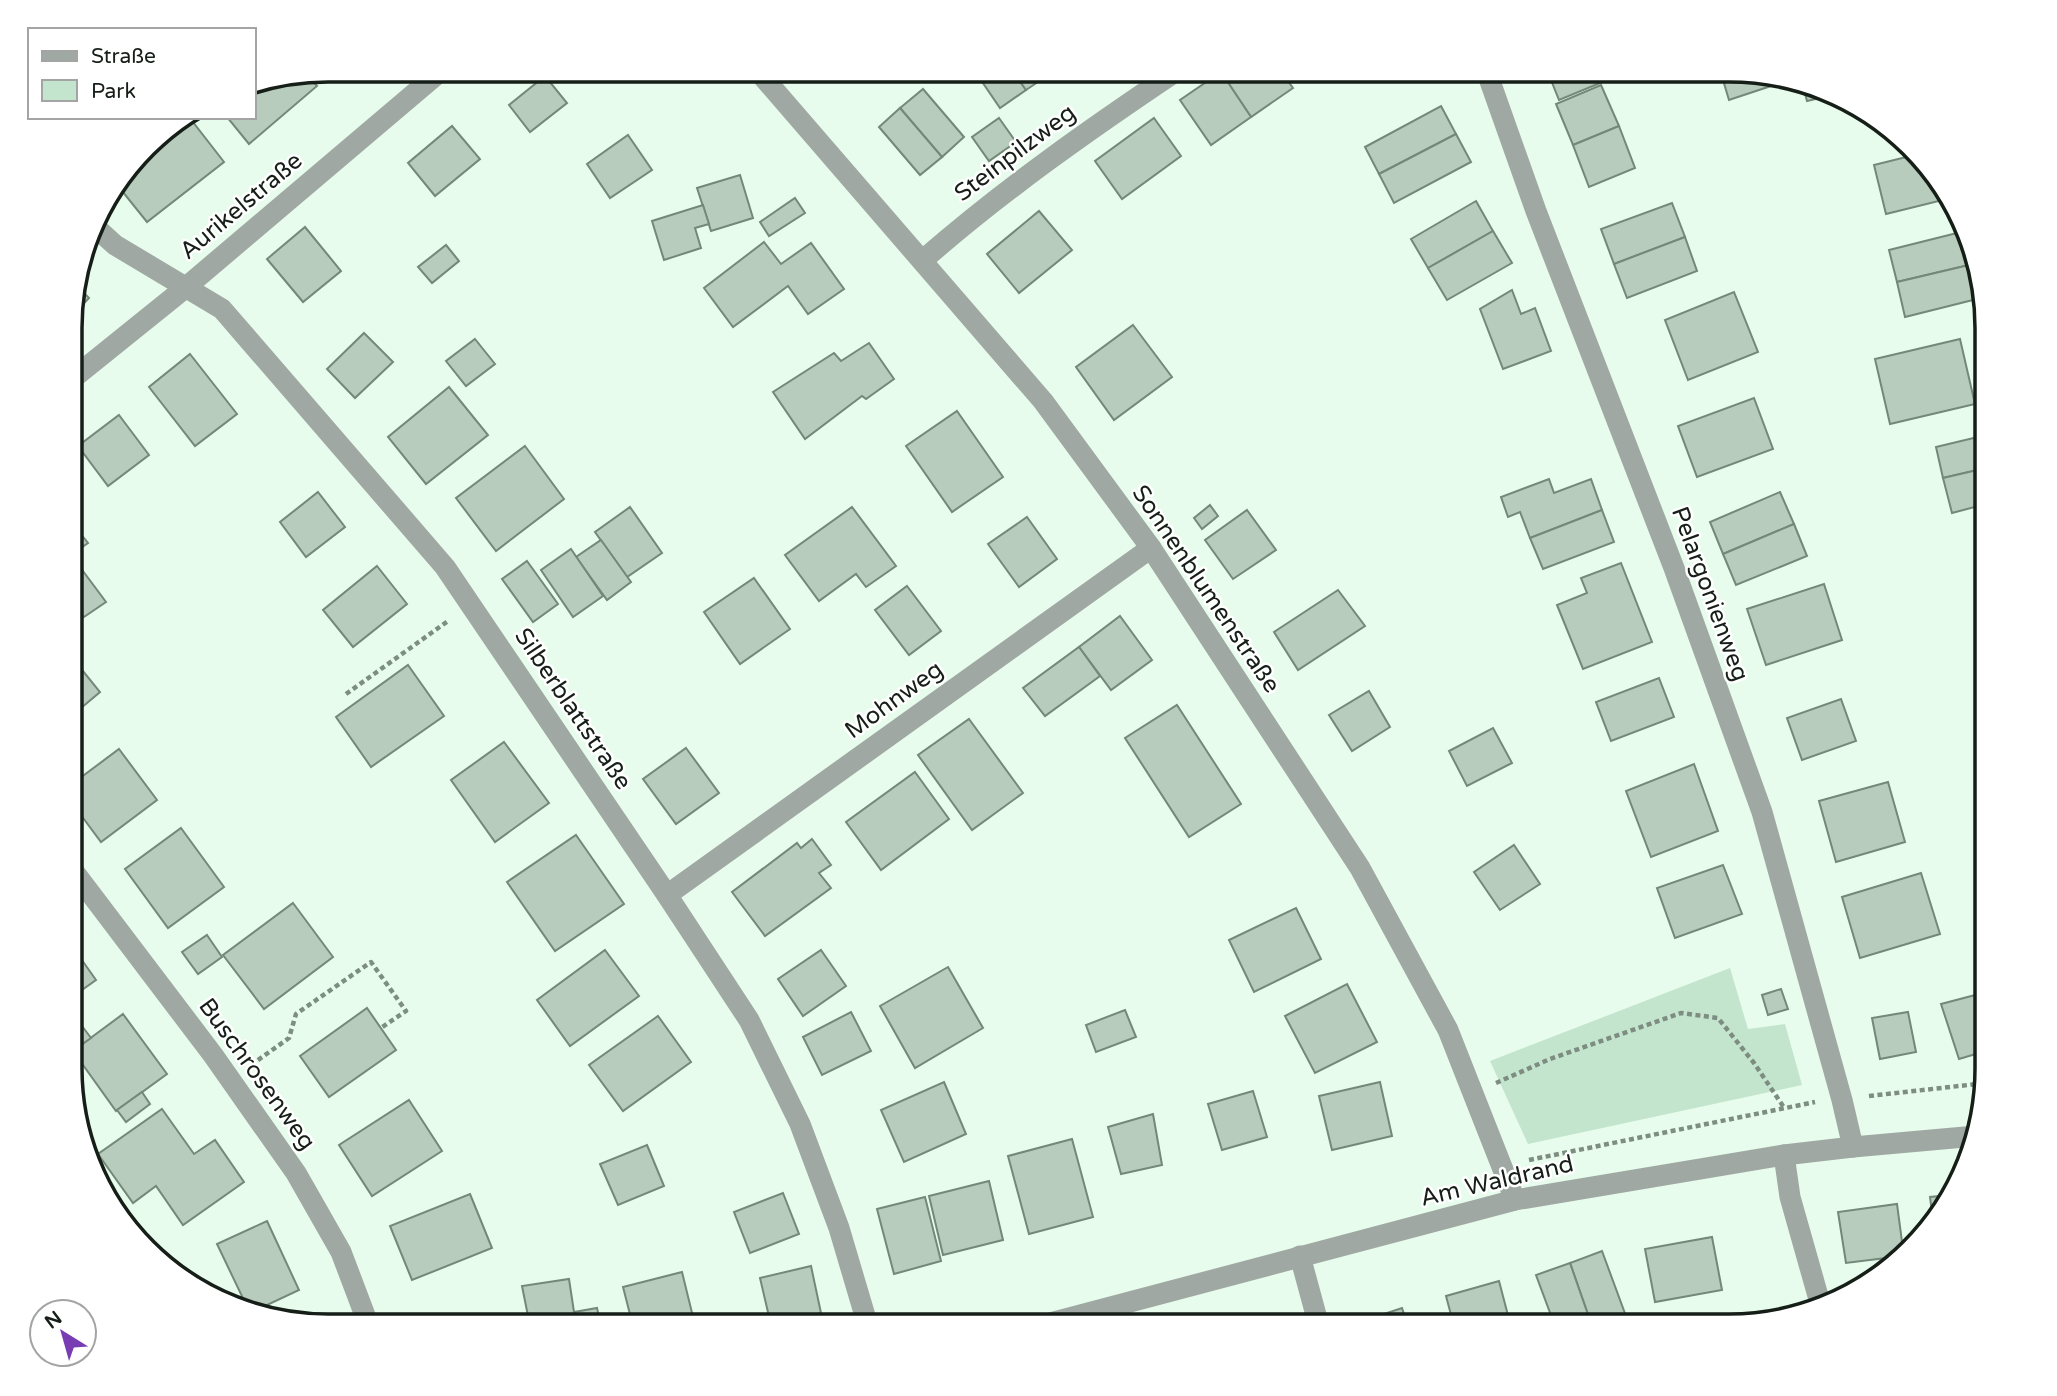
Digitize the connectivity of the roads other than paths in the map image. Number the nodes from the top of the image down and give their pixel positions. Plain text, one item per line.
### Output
1 (1160, 82) edge
2 (1490, 82) edge
3 (427, 83) edge
4 (768, 83) edge
5 (102, 233) edge
6 (923, 260) junction
7 (185, 288) junction
8 (82, 371) edge
9 (1151, 548) junction
10 (82, 885) edge
11 (667, 895) junction
12 (1965, 1137) edge
13 (1853, 1146) junction
14 (1784, 1155) junction
15 (1515, 1200) junction
16 (1300, 1256) junction
17 (1818, 1297) edge
18 (1086, 1313) edge
19 (1316, 1313) edge
20 (364, 1314) edge
21 (864, 1314) edge

1 - 6 street, Steinpilzweg
2 - 13 street, Pelargonienweg
3 - 7 street, Aurikelstraße
4 - 6 street, Sonnenblumenstraße
5 - 7 street, Silberblattstraße
6 - 9 street, Sonnenblumenstraße
7 - 8 street, Aurikelstraße
7 - 11 street, Silberblattstraße
9 - 11 street, Mohnweg
9 - 15 street, Sonnenblumenstraße
10 - 20 street, Buschrosenweg
11 - 21 street, Silberblattstraße
12 - 13 street, Am Waldrand
13 - 14 street, Am Waldrand
14 - 15 street, Am Waldrand
14 - 17 street
15 - 16 street, Am Waldrand
16 - 18 street, Am Waldrand
16 - 19 street

